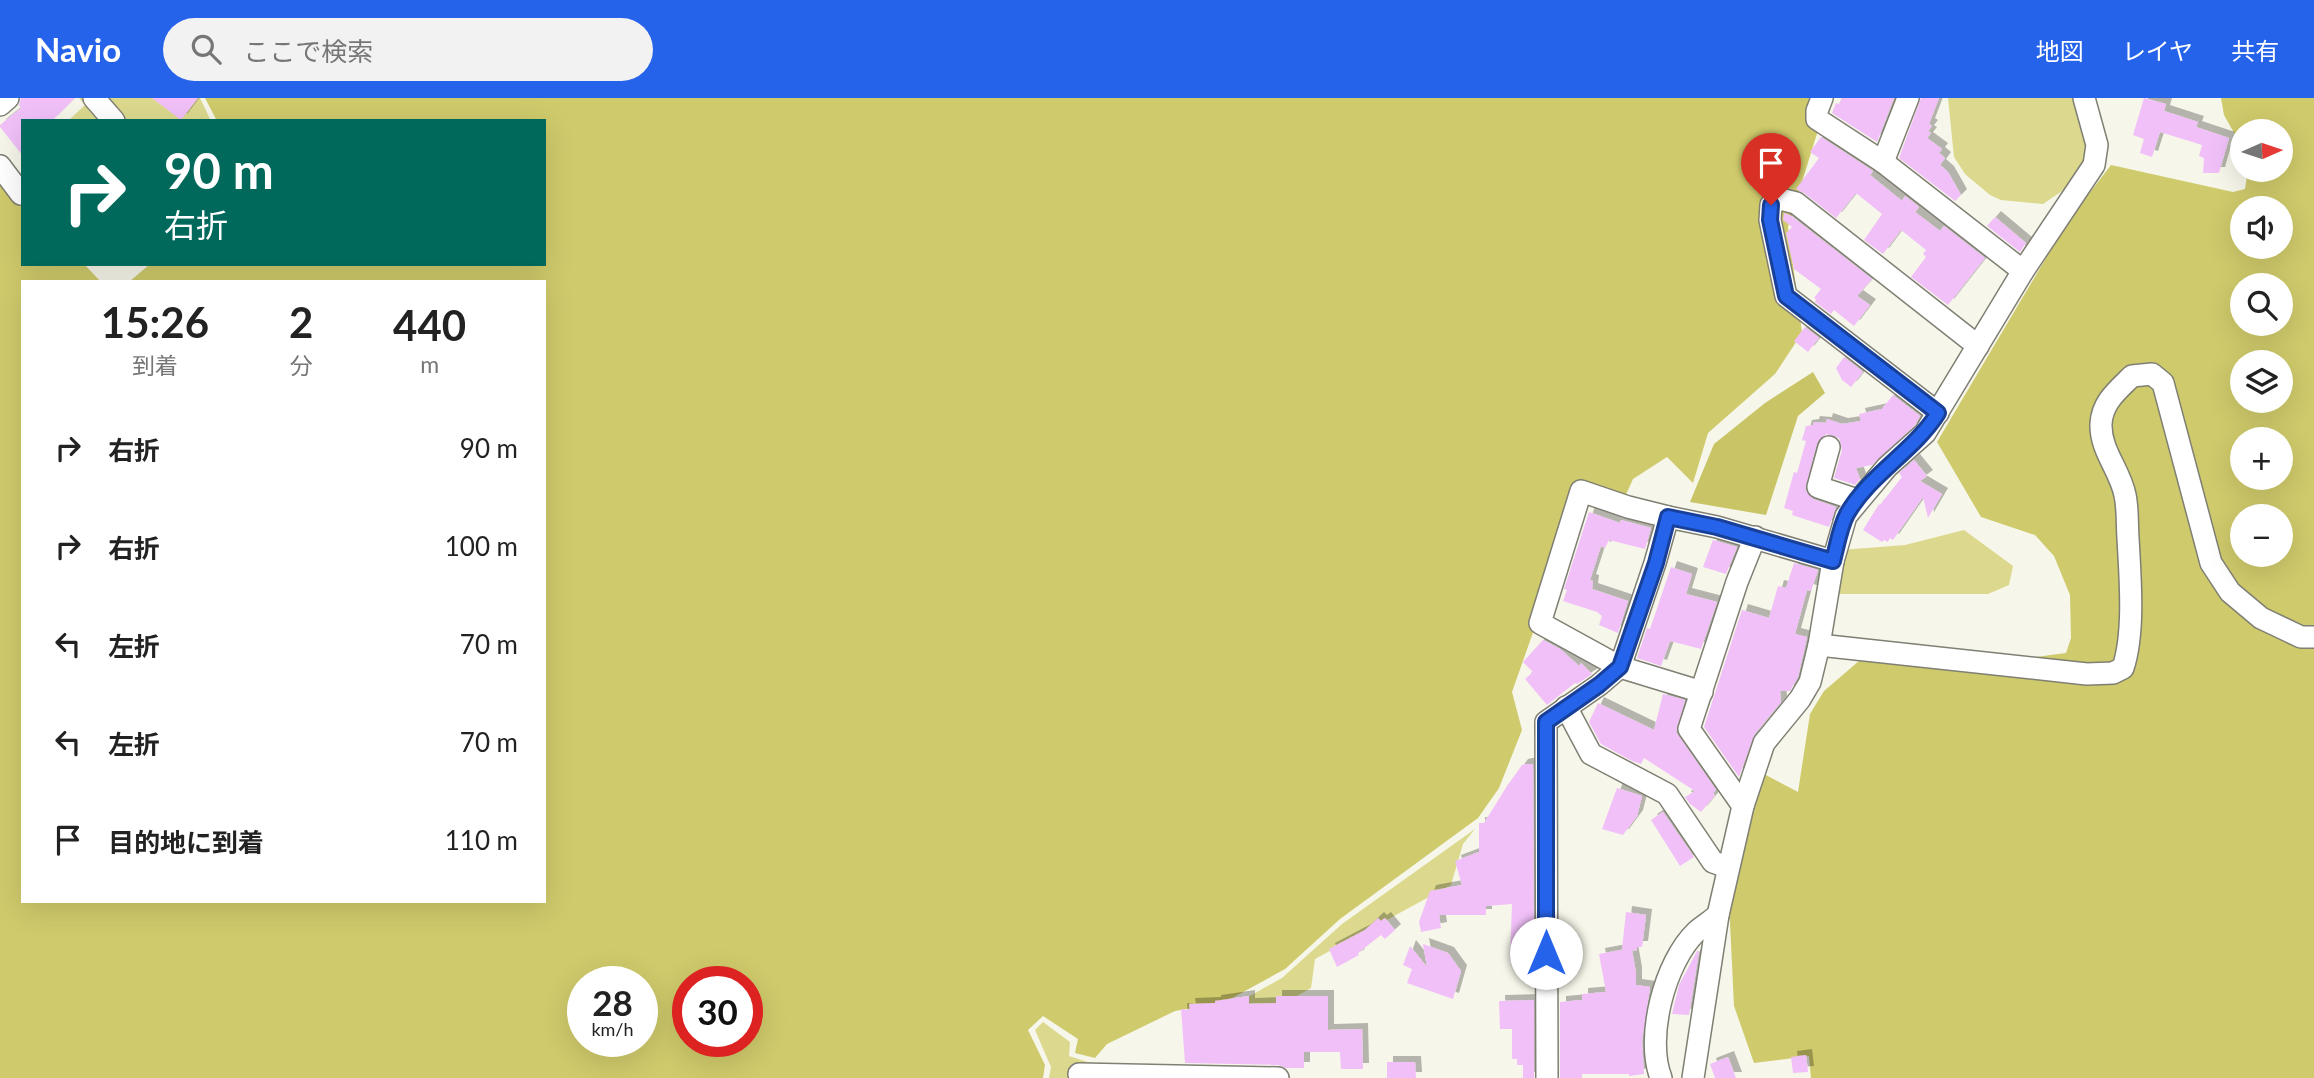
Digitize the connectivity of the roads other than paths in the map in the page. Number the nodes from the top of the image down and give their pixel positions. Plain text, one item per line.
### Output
1 (8, 98) edge
2 (94, 98) edge
3 (1822, 98) edge
4 (1908, 98) edge
5 (2084, 98) edge
6 (0, 105) edge
7 (112, 119) edge
8 (1883, 162) junction
9 (0, 166) edge
10 (21, 194) dead end
11 (2023, 271) junction
12 (1978, 346) junction
13 (1938, 413) junction
14 (1829, 447) dead end
15 (1857, 500) junction
16 (1668, 517) junction
17 (1755, 537) junction
18 (1833, 561) junction
19 (2314, 637) edge
20 (1819, 645) junction
21 (1620, 667) junction
22 (1702, 691) junction
23 (1566, 707) junction
24 (1743, 806) junction
25 (1727, 867) junction
26 (1718, 915) junction
27 (1079, 1074) dead end
28 (1278, 1078) edge
29 (1547, 1078) edge
30 (1659, 1078) edge
31 (1693, 1078) edge

1 - 6 street
2 - 7 street
3 - 8 street
4 - 8 street
5 - 11 street
8 - 11 street
9 - 10 street
11 - 12 street
12 - 13 street
12 - 13 street
13 - 15 street
14 - 15 street
15 - 18 street
16 - 17 street
16 - 21 street
16 - 21 street
17 - 18 street
17 - 22 street
18 - 20 street
19 - 20 street
20 - 24 street
21 - 22 street
21 - 23 street
22 - 24 street
23 - 25 street
23 - 29 street
24 - 25 street
25 - 26 street
26 - 30 street
26 - 31 street
27 - 28 street

